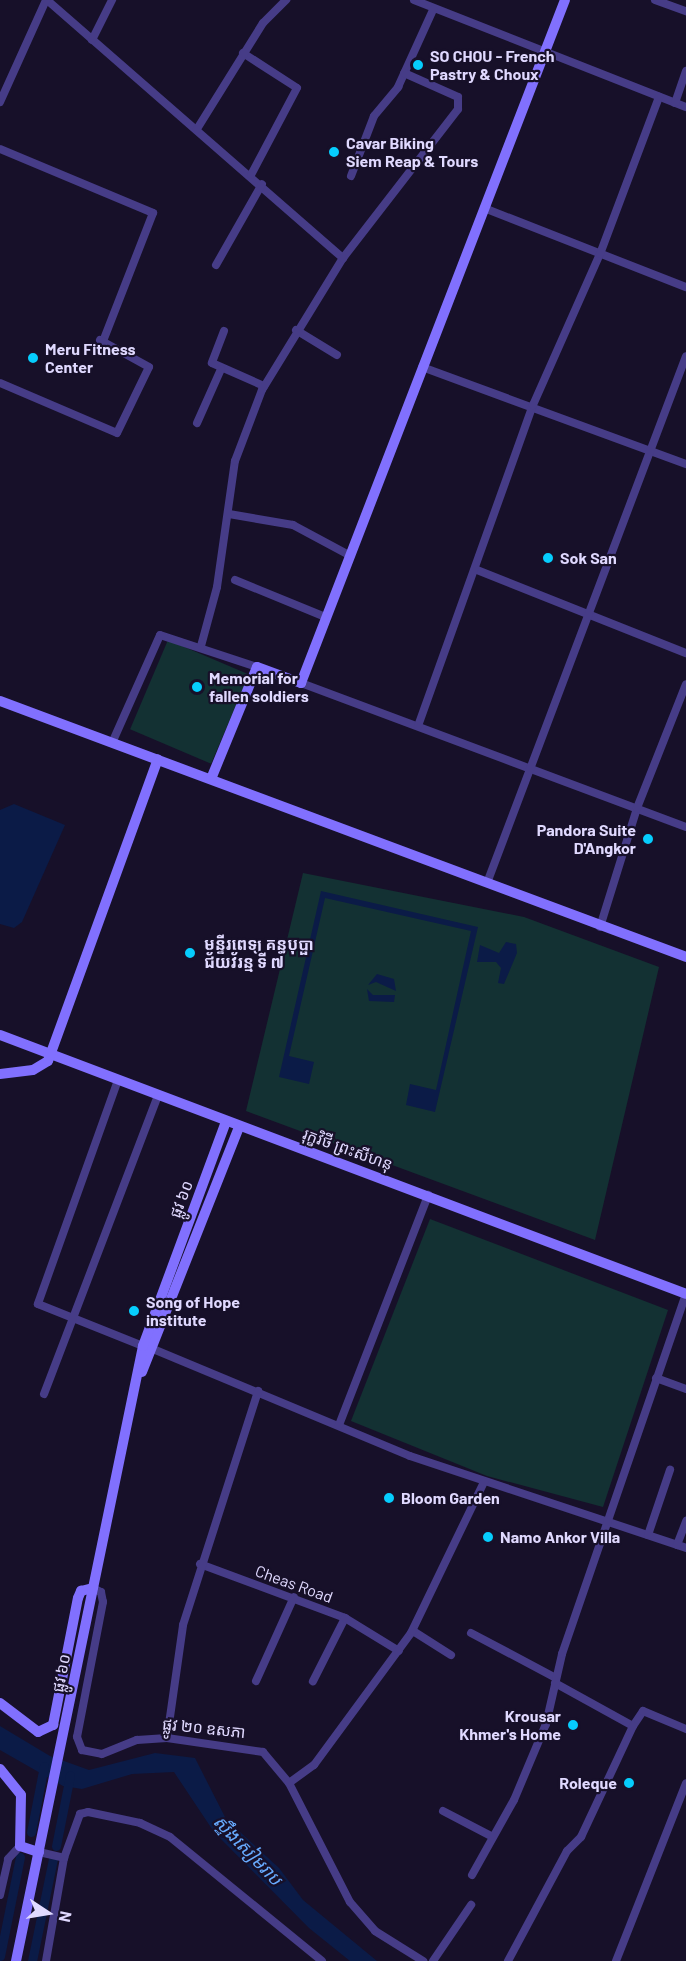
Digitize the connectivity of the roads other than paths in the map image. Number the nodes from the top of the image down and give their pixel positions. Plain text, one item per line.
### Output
1 (46, 0) edge
2 (112, 0) edge
3 (286, 0) edge
4 (414, 0) edge
5 (565, 0) edge
6 (659, 1) edge
7 (433, 10) junction
8 (686, 11) edge
9 (92, 40) junction
10 (243, 53) junction
11 (544, 55) junction
12 (686, 71) edge
13 (404, 73) junction
14 (658, 97) junction
15 (0, 102) edge
16 (675, 103) junction
17 (686, 107) edge
18 (197, 129) junction
19 (0, 148) edge
20 (251, 174) junction
21 (351, 176) dead end
22 (262, 184) junction
23 (484, 208) junction
24 (600, 254) junction
25 (343, 258) junction
26 (216, 265) dead end
27 (686, 286) edge
28 (296, 330) junction
29 (224, 331) dead end
30 (337, 355) dead end
31 (686, 356) edge
32 (422, 367) junction
33 (221, 369) junction
34 (0, 383) edge
35 (264, 386) junction
36 (533, 405) junction
37 (197, 423) dead end
38 (648, 450) junction
39 (686, 465) edge
40 (229, 514) junction
41 (349, 555) junction
42 (477, 570) junction
43 (235, 580) dead end
44 (586, 609) junction
45 (325, 618) junction
46 (201, 646) junction
47 (686, 653) edge
48 (257, 667) junction
49 (300, 683) junction
50 (686, 684) edge
51 (0, 701) edge
52 (418, 726) junction
53 (112, 743) junction
54 (158, 759) junction
55 (527, 767) junction
56 (211, 779) junction
57 (637, 808) junction
58 (686, 827) edge
59 (487, 883) junction
60 (600, 927) junction
61 (686, 957) edge
62 (0, 1035) edge
63 (51, 1053) junction
64 (0, 1074) edge
65 (118, 1080) junction
66 (158, 1095) junction
67 (226, 1122) junction
68 (239, 1127) junction
69 (428, 1195) junction
70 (686, 1293) edge
71 (74, 1317) junction
72 (148, 1347) junction
73 (656, 1378) junction
74 (686, 1389) edge
75 (258, 1391) junction
76 (45, 1394) dead end
77 (339, 1425) junction
78 (670, 1470) dead end
79 (484, 1482) junction
80 (608, 1521) junction
81 (686, 1521) edge
82 (648, 1535) junction
83 (677, 1545) junction
84 (686, 1548) edge
85 (200, 1564) junction
86 (93, 1588) junction
87 (294, 1597) junction
88 (345, 1618) junction
89 (413, 1630) junction
90 (471, 1633) dead end
91 (399, 1651) junction
92 (451, 1655) dead end
93 (256, 1681) dead end
94 (314, 1681) dead end
95 (555, 1681) junction
96 (0, 1703) edge
97 (633, 1726) junction
98 (686, 1729) edge
99 (167, 1738) junction
100 (0, 1769) edge
101 (289, 1783) junction
102 (686, 1783) edge
103 (443, 1811) dead end
104 (493, 1837) junction
105 (20, 1846) junction
106 (39, 1852) junction
107 (64, 1858) junction
108 (472, 1875) dead end
109 (0, 1895) edge
110 (471, 1905) dead end
111 (16, 1961) edge
112 (46, 1961) edge
113 (322, 1961) edge
114 (423, 1961) edge
115 (433, 1961) edge
116 (508, 1961) edge
117 (616, 1961) edge

1 - 9 street
1 - 15 street
2 - 9 street
3 - 10 street
4 - 7 street
5 - 11 main road
6 - 8 street
7 - 11 street
7 - 13 street
9 - 18 street
10 - 18 street
10 - 20 street
11 - 14 street
11 - 23 main road
12 - 16 street
13 - 21 street
13 - 25 street
14 - 16 street
14 - 24 street
16 - 17 street
18 - 20 street
19 - 34 street
20 - 22 street
22 - 25 street
22 - 26 street
23 - 24 street
23 - 32 main road
24 - 27 street
24 - 36 street
25 - 28 street
28 - 30 street
28 - 35 street
29 - 33 street
31 - 38 street
32 - 36 street
32 - 41 main road
33 - 35 street
33 - 37 street
35 - 40 street
36 - 38 street
36 - 42 street
38 - 39 street
38 - 44 street
40 - 41 street
40 - 46 street
41 - 45 main road
42 - 44 street
42 - 52 street
43 - 45 street
44 - 47 street
44 - 55 street
45 - 49 main road
46 - 48 street
46 - 53 street
48 - 49 main road
48 - 56 main road
49 - 52 street
50 - 57 street
51 - 53 main road
52 - 55 street
53 - 54 main road
54 - 56 main road
54 - 63 main road
55 - 57 street
55 - 59 street
56 - 59 main road
57 - 58 street
57 - 60 street
59 - 60 main road
60 - 61 main road
62 - 63 main road, រុក្ខវិថី ព្រះសីហនុ
63 - 64 main road
63 - 65 main road, រុក្ខវិថី ព្រះសីហនុ
65 - 66 main road, រុក្ខវិថី ព្រះសីហនុ
65 - 71 street
66 - 67 main road, រុក្ខវិថី ព្រះសីហនុ
66 - 71 street
67 - 68 main road, រុក្ខវិថី ព្រះសីហនុ
67 - 72 main road, ផ្លូវ ៦០
68 - 69 main road, រុក្ខវិថី ព្រះសីហនុ
68 - 72 main road, ផ្លូវ ៦០
69 - 70 main road, រុក្ខវិថី ព្រះសីហនុ
69 - 77 street
70 - 73 street
71 - 72 street
71 - 76 street
72 - 75 street
72 - 86 main road, ផ្លូវ ៦០
73 - 74 street
73 - 80 street
75 - 77 street
75 - 85 street
77 - 79 street
78 - 82 street
79 - 80 street
79 - 89 street
80 - 82 street
80 - 95 street
81 - 83 street
82 - 83 street
83 - 84 street
85 - 87 street, Cheas Road
85 - 99 street
86 - 96 main road
86 - 99 street, ផ្លូវ ២០ ឧសភា
86 - 106 main road, ផ្លូវ ៦០
87 - 88 street, Cheas Road
87 - 93 street
88 - 91 street
88 - 94 street, Cheas Road
89 - 91 street
89 - 92 street
90 - 95 street
91 - 101 street
95 - 97 street
95 - 104 street
97 - 98 street
97 - 116 street
99 - 101 street, ផ្លូវ ២០ ឧសភា
100 - 105 main road
101 - 114 street, ផ្លូវ ២០ ឧសភា
102 - 117 street
103 - 104 street
104 - 108 street
105 - 106 main road
105 - 109 street
106 - 107 street
106 - 111 main road, ផ្លូវ ៦០
107 - 112 street
107 - 113 street
110 - 115 street

